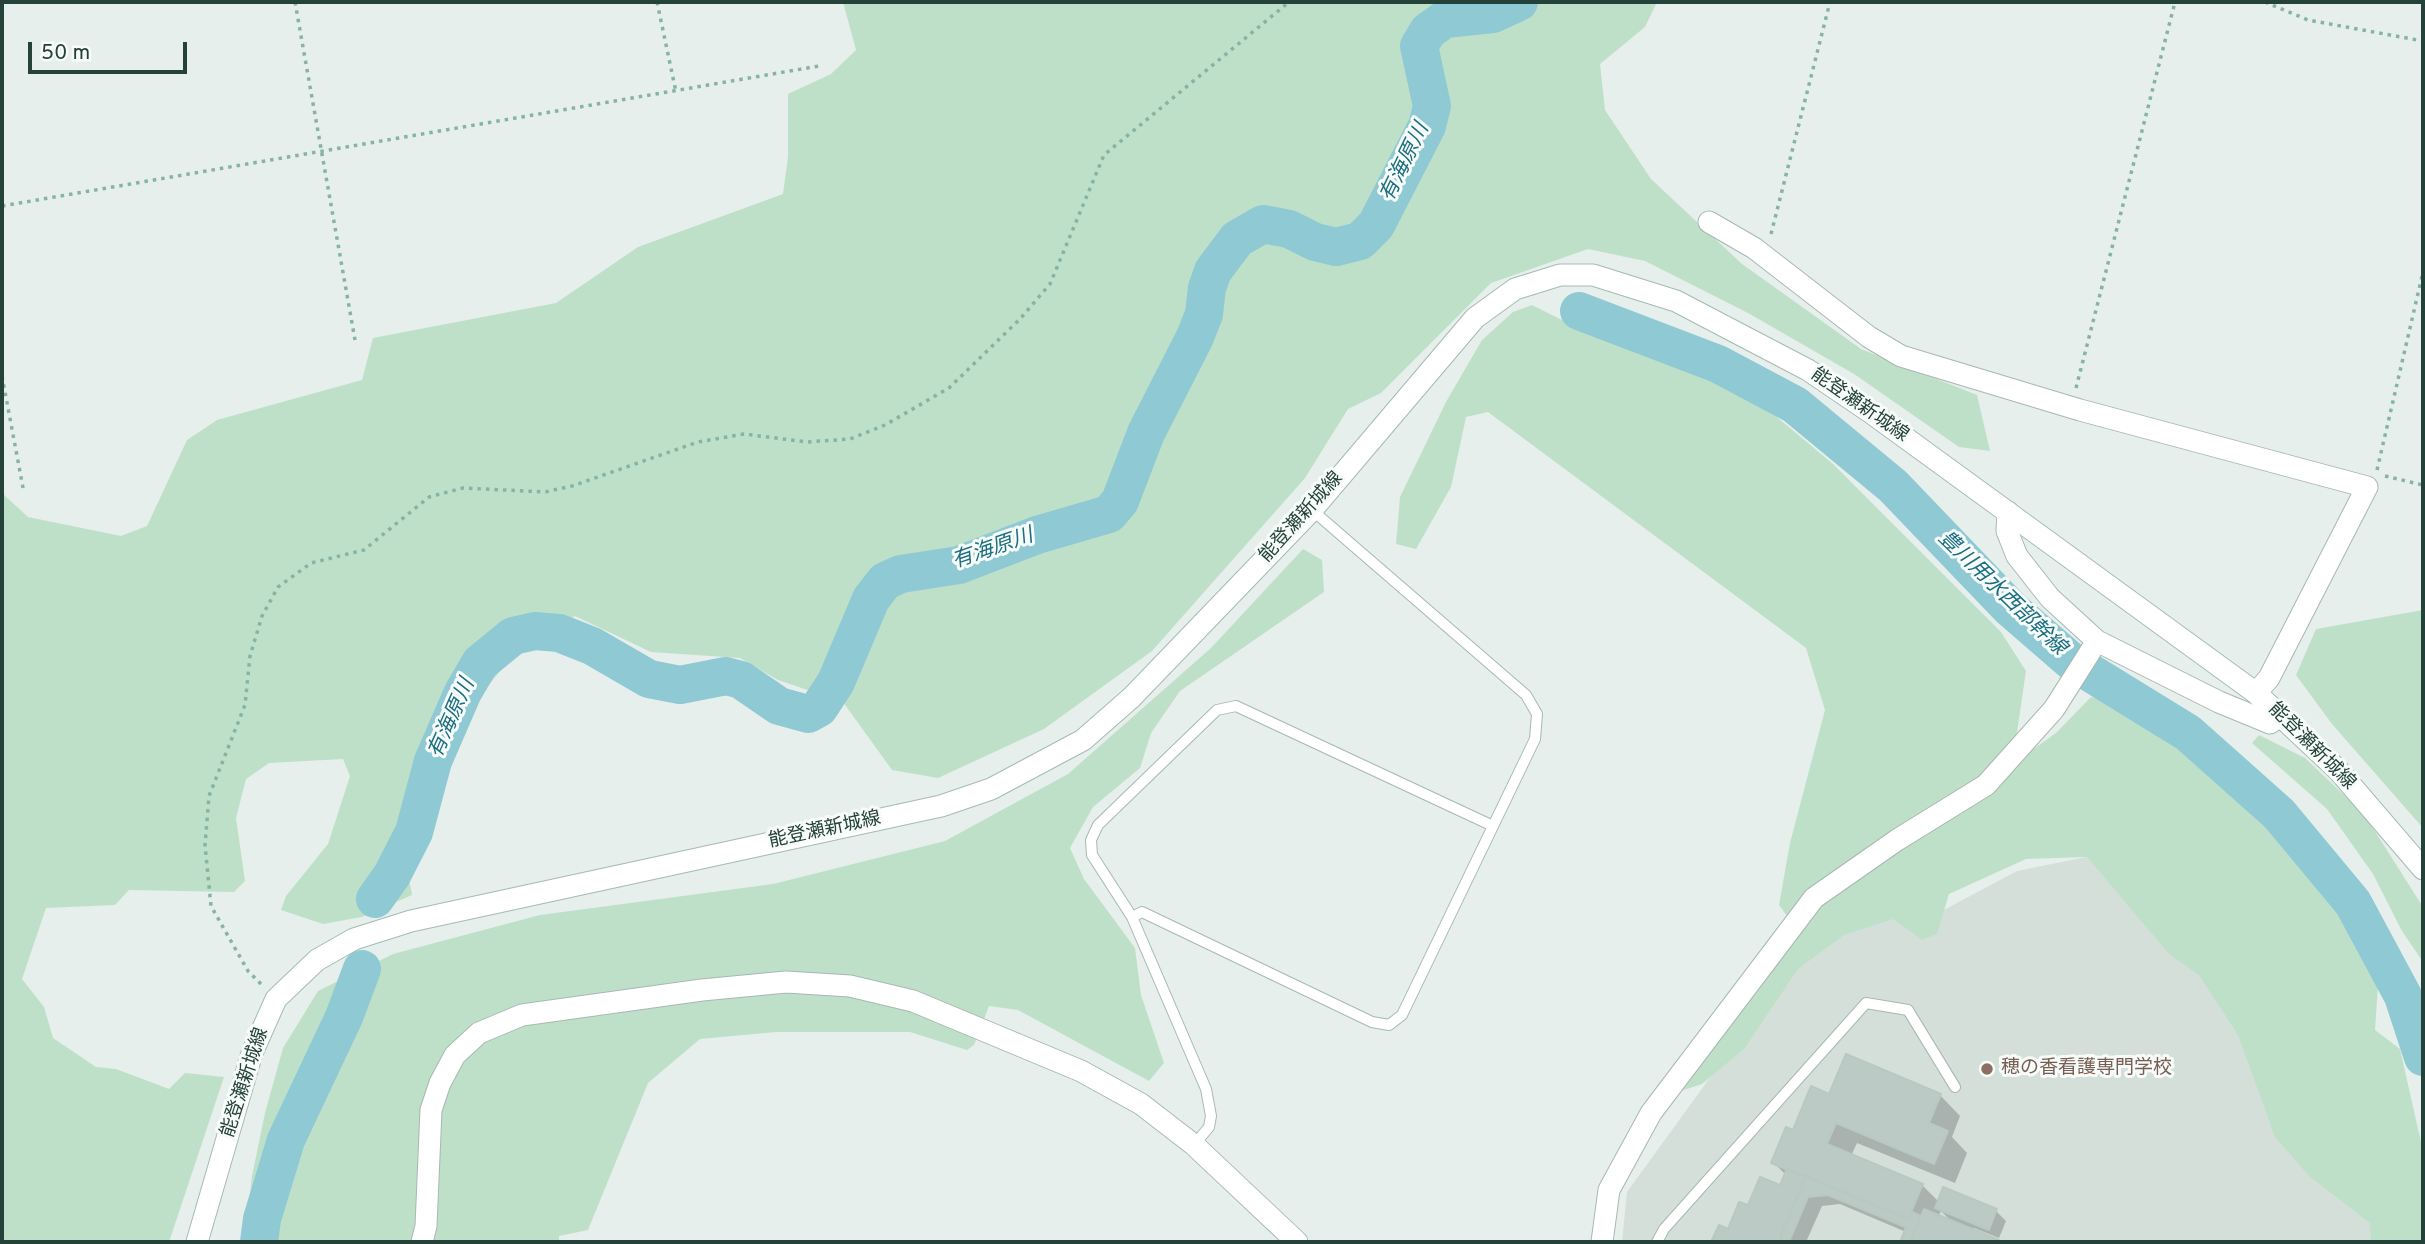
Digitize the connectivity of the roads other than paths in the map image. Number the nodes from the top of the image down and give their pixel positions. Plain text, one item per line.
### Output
1 (1709, 222) dead end
2 (1312, 510) junction
3 (2008, 512) junction
4 (2094, 646) junction
5 (2256, 693) junction
6 (2281, 714) junction
7 (1493, 825) junction
8 (2423, 869) edge
9 (1132, 917) junction
10 (1955, 1087) dead end
11 (1194, 1144) junction
12 (197, 1242) edge
13 (422, 1242) edge
14 (1297, 1242) edge
15 (1602, 1242) edge
16 (1657, 1242) edge

1 - 5 street
2 - 3 street, 能登瀬新城線
2 - 7 lane
2 - 12 street, 能登瀬新城線
3 - 4 street
3 - 5 street, 能登瀬新城線
4 - 6 street
4 - 15 street
5 - 6 street, 能登瀬新城線
6 - 8 street, 能登瀬新城線
7 - 9 lane
7 - 9 lane
9 - 11 lane
10 - 16 lane
11 - 13 street
11 - 14 street

